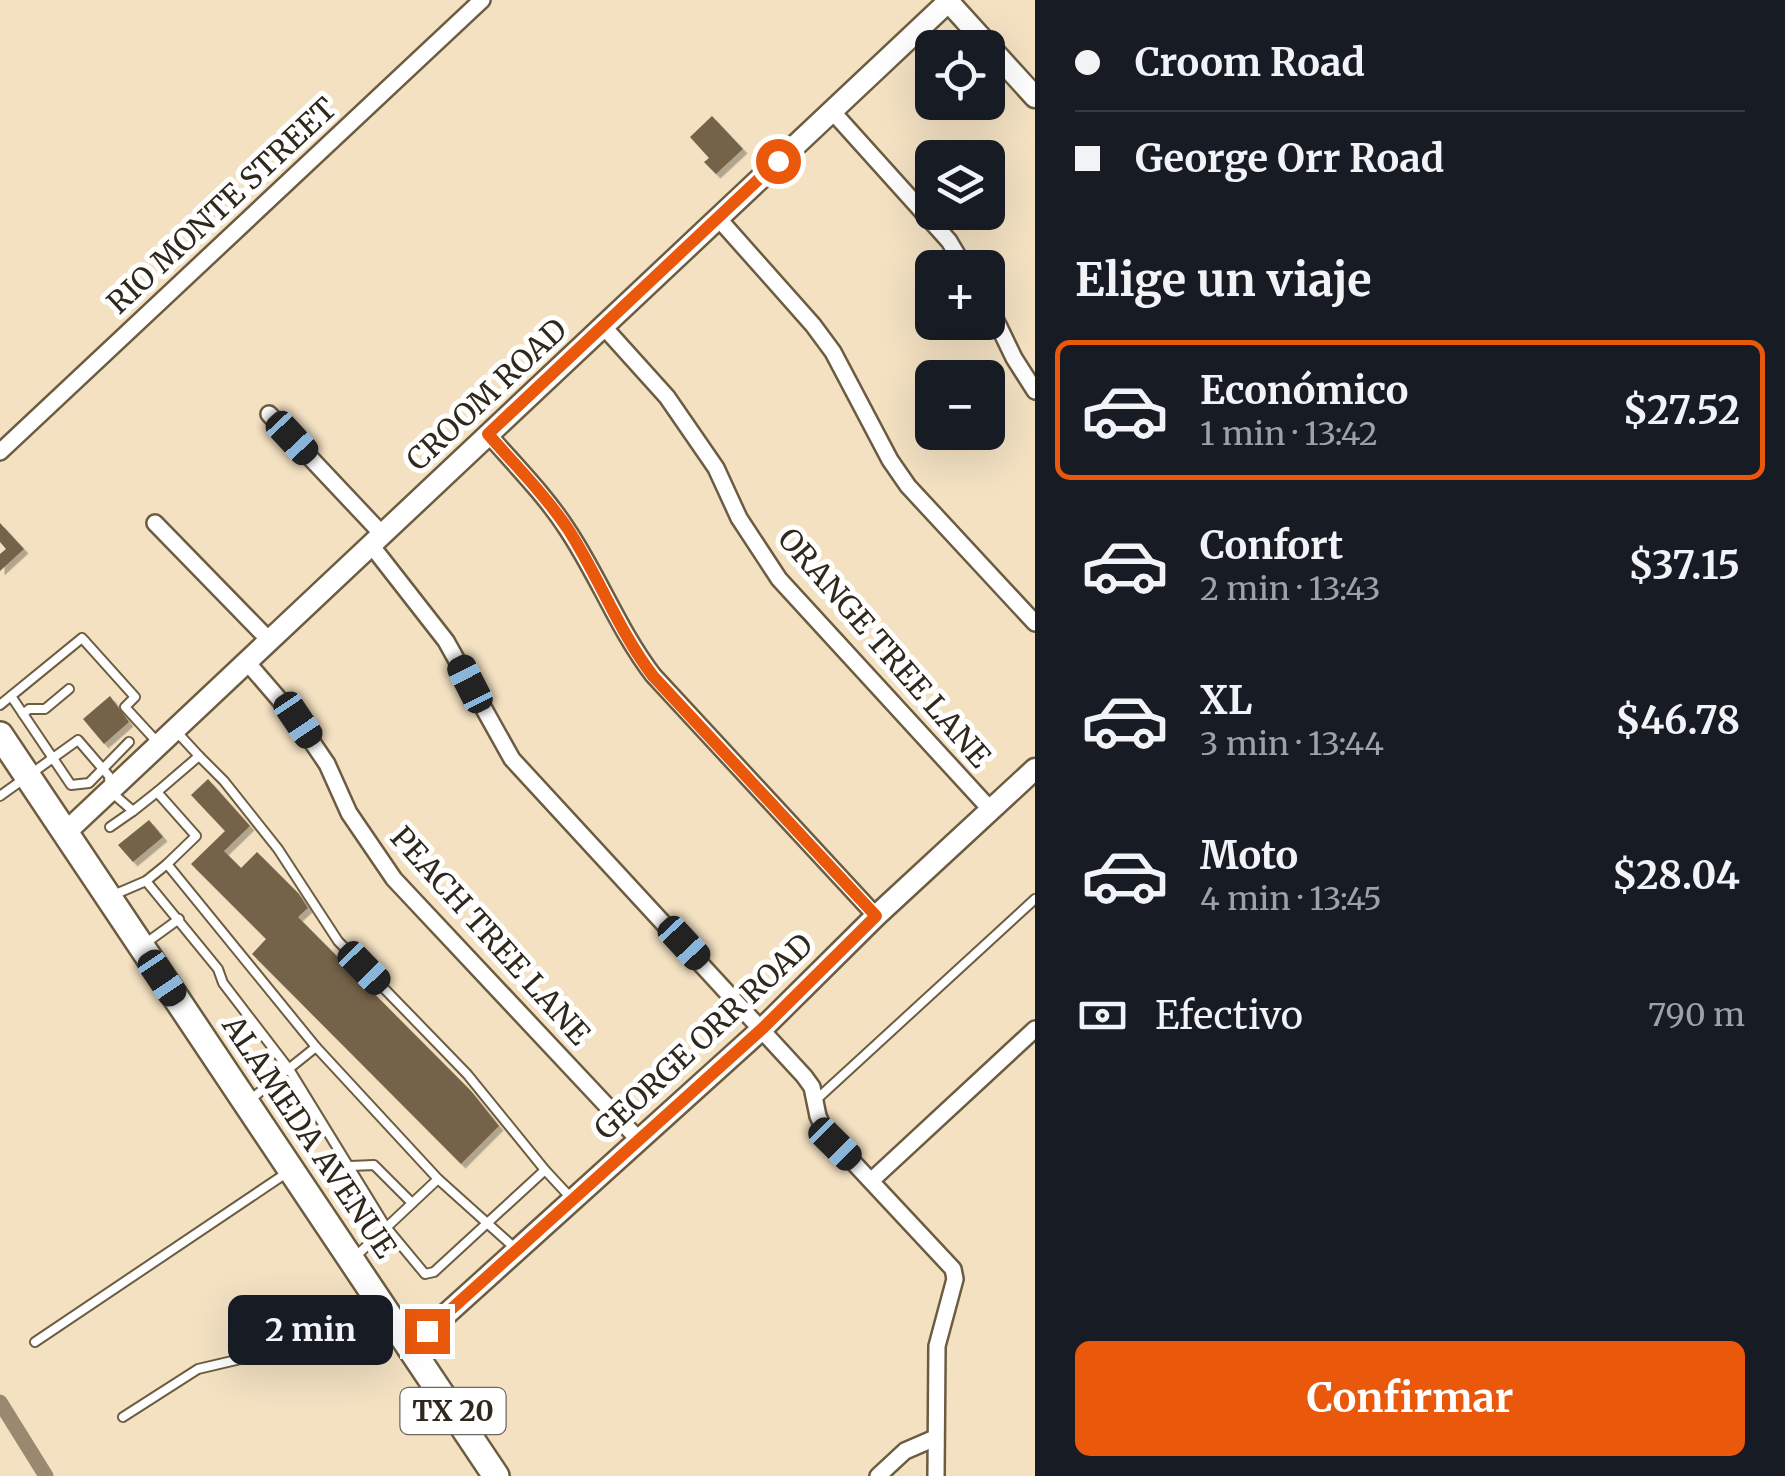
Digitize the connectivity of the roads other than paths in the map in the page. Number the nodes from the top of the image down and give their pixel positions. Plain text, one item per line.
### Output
1 (482, 0) edge
2 (948, 0) edge
3 (1035, 98) edge
4 (832, 110) junction
5 (718, 218) junction
6 (954, 250) edge
7 (603, 326) junction
8 (1005, 339) edge
9 (1035, 391) edge
10 (269, 414) dead end
11 (488, 434) junction
12 (0, 452) edge
13 (155, 523) dead end
14 (376, 540) junction
15 (1035, 623) edge
16 (269, 640) junction
17 (246, 662) junction
18 (69, 689) dead end
19 (11, 696) junction
20 (0, 705) edge
21 (23, 714) junction
22 (0, 735) edge
23 (167, 737) junction
24 (129, 742) dead end
25 (199, 756) junction
26 (54, 758) junction
27 (1035, 768) edge
28 (102, 770) junction
29 (28, 778) junction
30 (110, 791) junction
31 (157, 792) junction
32 (0, 796) edge
33 (990, 809) junction
34 (133, 811) junction
35 (110, 827) dead end
36 (65, 833) junction
37 (167, 864) junction
38 (146, 881) junction
39 (108, 897) junction
40 (1035, 899) edge
41 (876, 916) junction
42 (178, 919) junction
43 (142, 947) junction
44 (238, 954) junction
45 (218, 969) junction
46 (763, 1028) junction
47 (1035, 1030) edge
48 (316, 1048) junction
49 (289, 1069) junction
50 (817, 1098) junction
51 (247, 1102) junction
52 (638, 1139) junction
53 (350, 1166) junction
54 (292, 1170) junction
55 (545, 1170) junction
56 (438, 1180) junction
57 (872, 1180) junction
58 (572, 1199) junction
59 (412, 1203) junction
60 (490, 1224) junction
61 (386, 1227) junction
62 (516, 1249) junction
63 (352, 1259) junction
64 (374, 1292) junction
65 (34, 1342) dead end
66 (411, 1346) junction
67 (123, 1417) dead end
68 (935, 1438) junction
69 (496, 1476) edge
70 (878, 1476) edge
71 (936, 1476) edge

1 - 12 street, RIO MONTE STREET
2 - 3 street
2 - 4 street, CROOM ROAD
4 - 5 street, CROOM ROAD
4 - 6 street
5 - 7 street, CROOM ROAD
5 - 15 street
7 - 11 street, CROOM ROAD
7 - 33 street, ORANGE TREE LANE
8 - 9 street
10 - 14 street
11 - 14 street, CROOM ROAD
11 - 41 street
13 - 16 street
14 - 16 street, CROOM ROAD
14 - 46 street
16 - 17 street, CROOM ROAD
17 - 23 street, CROOM ROAD
17 - 52 street, PEACH TREE LANE
18 - 21 lane
19 - 20 lane
19 - 21 lane
19 - 23 lane
21 - 26 lane
22 - 29 main road, ALAMEDA AVENUE / TX 20
23 - 25 lane
23 - 30 street, CROOM ROAD
24 - 28 lane
25 - 31 lane
25 - 55 lane
26 - 28 lane
26 - 28 lane
26 - 29 lane
27 - 33 street, GEORGE ORR ROAD
28 - 30 lane
29 - 32 lane
29 - 36 main road, ALAMEDA AVENUE / TX 20
30 - 34 lane
30 - 36 street, CROOM ROAD
31 - 34 lane
31 - 37 lane
33 - 41 street, GEORGE ORR ROAD
34 - 35 lane
36 - 39 main road, ALAMEDA AVENUE / TX 20
37 - 38 lane
37 - 44 lane
38 - 39 lane
38 - 42 lane
39 - 43 main road, ALAMEDA AVENUE / TX 20
40 - 50 lane
41 - 46 street, GEORGE ORR ROAD
42 - 43 lane
42 - 45 lane
43 - 51 main road, ALAMEDA AVENUE / TX 20
44 - 45 lane
44 - 48 lane
45 - 49 lane
46 - 50 street
46 - 52 street, GEORGE ORR ROAD
47 - 57 street
48 - 49 lane
48 - 56 lane
49 - 51 lane
49 - 53 lane
50 - 57 street
51 - 54 main road, ALAMEDA AVENUE / TX 20
52 - 58 street, GEORGE ORR ROAD
53 - 59 lane
53 - 61 lane
54 - 63 main road, ALAMEDA AVENUE / TX 20
54 - 65 lane
55 - 58 lane
55 - 60 lane
56 - 59 lane
56 - 60 lane
57 - 68 street
58 - 62 street, GEORGE ORR ROAD
59 - 61 lane
60 - 61 lane
60 - 62 lane
61 - 63 lane
62 - 66 street, GEORGE ORR ROAD
63 - 64 main road, ALAMEDA AVENUE / TX 20
64 - 66 main road, ALAMEDA AVENUE / TX 20
64 - 67 lane
66 - 69 main road, ALAMEDA AVENUE / TX 20
68 - 70 street
68 - 71 street

